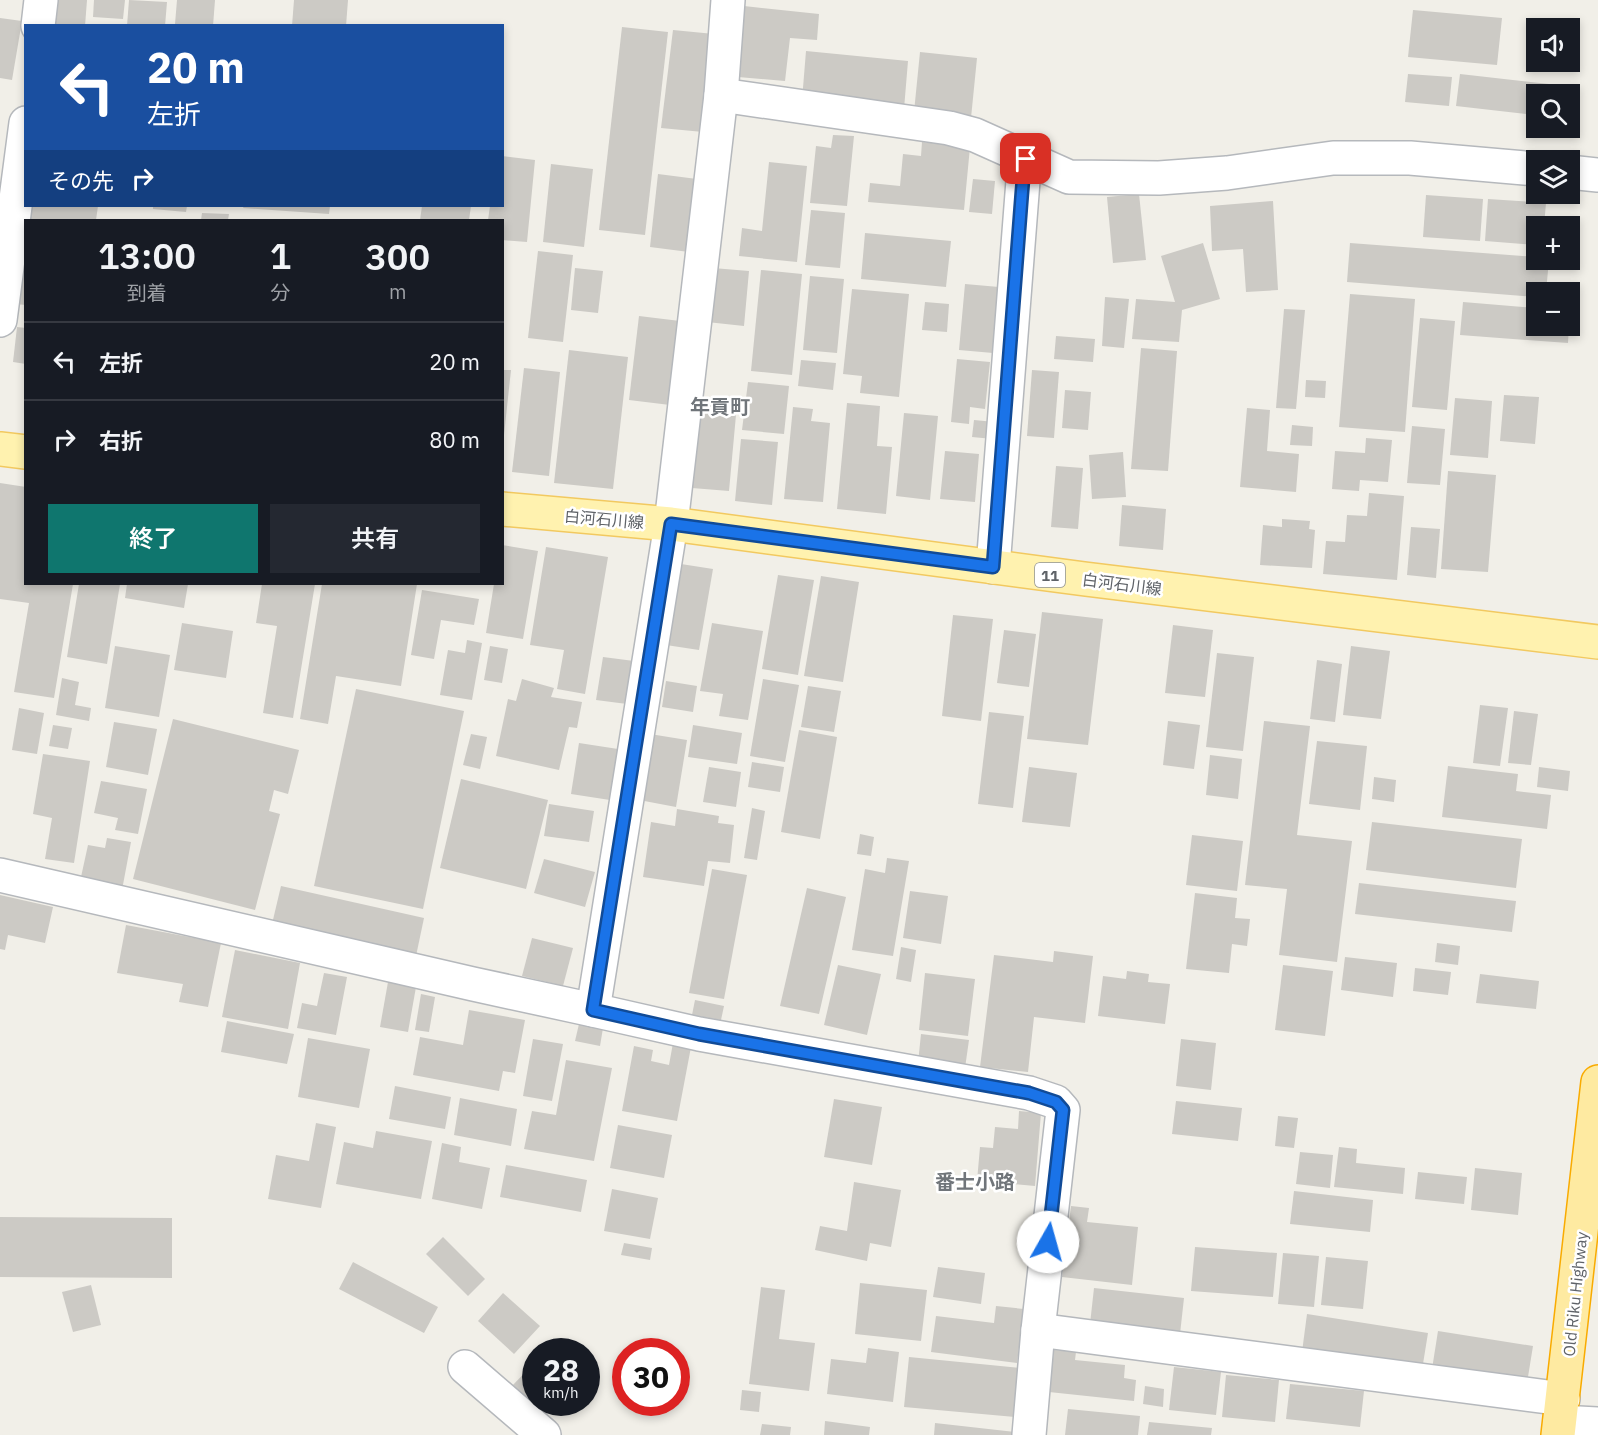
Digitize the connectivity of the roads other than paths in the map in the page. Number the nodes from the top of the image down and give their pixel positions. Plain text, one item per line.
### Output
1 (41, 0) edge
2 (728, 0) edge
3 (38, 24) edge
4 (721, 95) junction
5 (24, 138) edge
6 (1026, 159) junction
7 (1526, 168) edge
8 (1580, 173) edge
9 (1598, 175) edge
10 (0, 320) edge
11 (0, 448) edge
12 (24, 452) edge
13 (504, 509) edge
14 (671, 524) junction
15 (993, 567) junction
16 (1598, 642) edge
17 (0, 875) edge
18 (593, 1010) junction
19 (1598, 1082) edge
20 (1038, 1330) junction
21 (465, 1367) dead end
22 (1561, 1419) edge
23 (1598, 1424) edge
24 (544, 1435) edge
25 (1029, 1435) edge

1 - 3 street
2 - 4 street
4 - 6 street
4 - 14 street
5 - 10 street
6 - 7 street
6 - 15 street
8 - 9 street
11 - 12 main road
13 - 14 main road, 白河石川線 / 11
14 - 15 main road, 白河石川線 / 11
14 - 18 street
15 - 16 main road, 白河石川線 / 11
17 - 18 street
18 - 20 street
19 - 22 highway, Old Riku Highway
20 - 22 street
20 - 25 street
21 - 24 street
22 - 23 street

